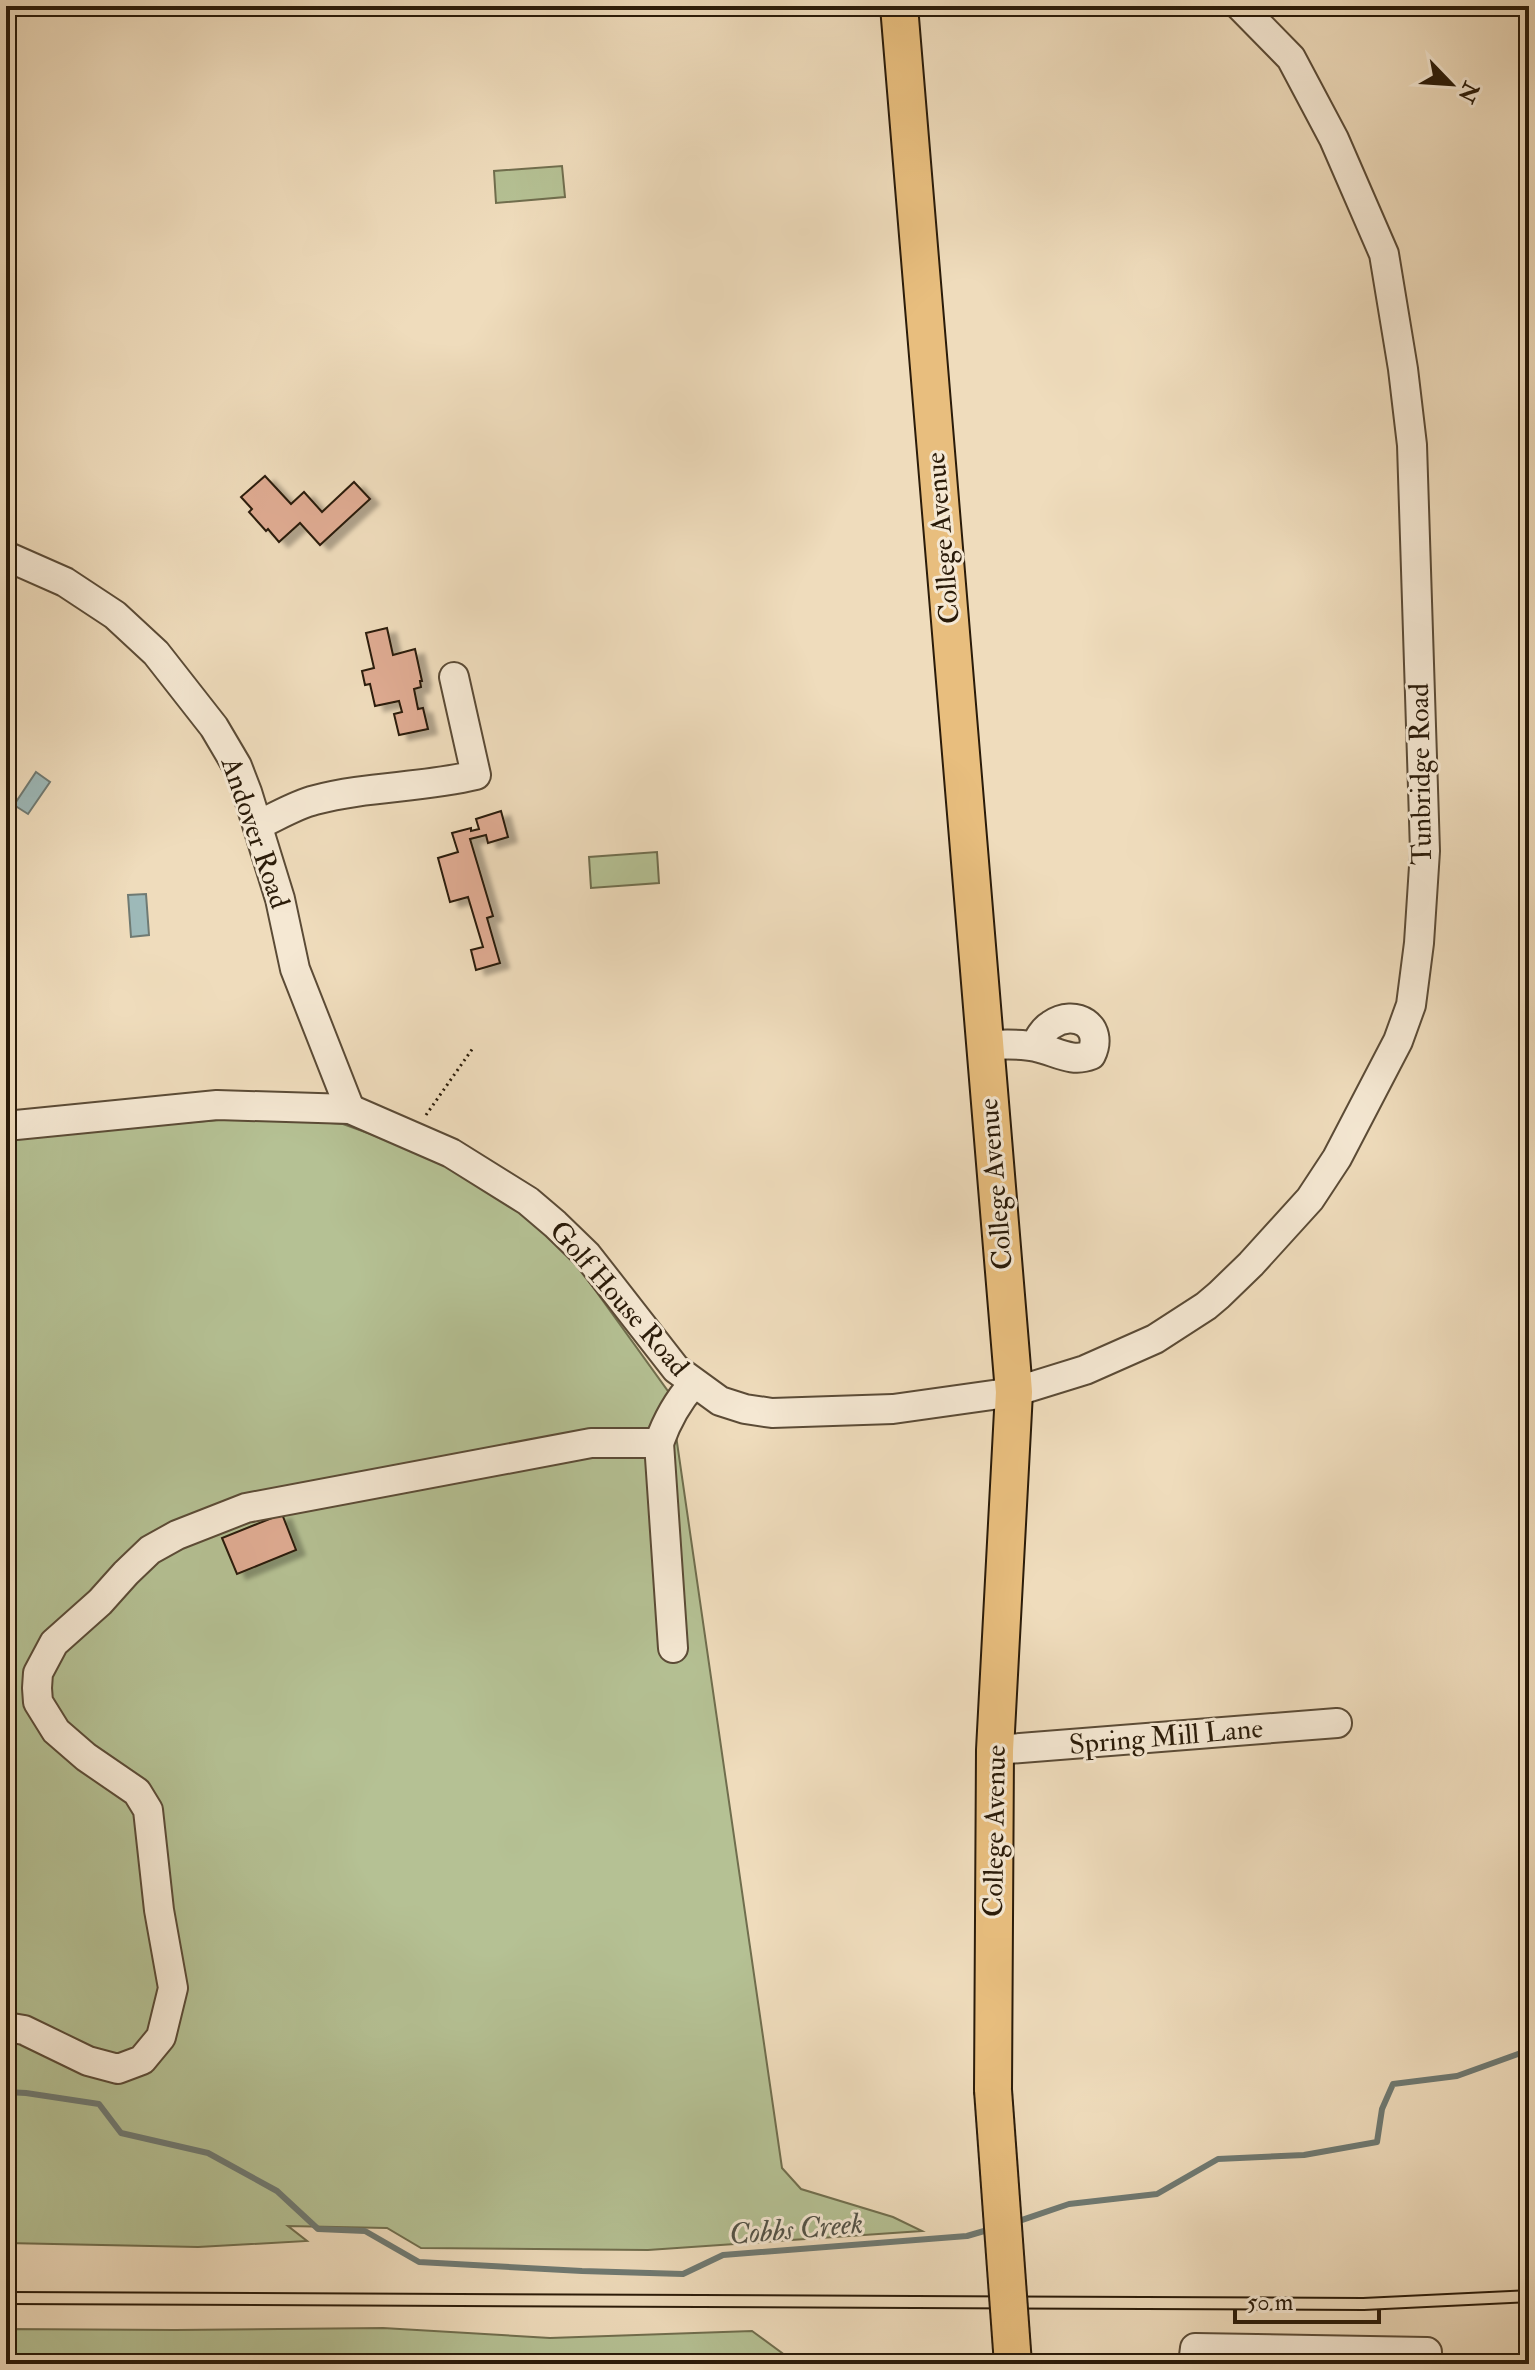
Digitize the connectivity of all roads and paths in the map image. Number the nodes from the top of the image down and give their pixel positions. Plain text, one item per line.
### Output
1 (899, 6) edge
2 (1240, 6) edge
3 (6, 556) edge
4 (454, 677) dead end
5 (258, 825) junction
6 (985, 1045) junction
7 (1035, 1046) dead end
8 (473, 1048) dead end
9 (350, 1109) junction
10 (6, 1126) edge
11 (412, 1135) junction
12 (693, 1384) junction
13 (1014, 1392) junction
14 (659, 1443) junction
15 (673, 1648) dead end
16 (1337, 1723) dead end
17 (995, 1750) junction
18 (6, 2027) edge
19 (1250, 2356) edge
20 (1013, 2364) edge
21 (1193, 2364) edge
22 (1427, 2364) edge

1 - 6 main road, College Avenue
2 - 13 street, Tunbridge Road
3 - 5 street, Andover Road
4 - 5 street
5 - 9 street, Andover Road
6 - 7 street
6 - 13 main road, College Avenue
8 - 11 path
9 - 10 street, Golf House Road
9 - 11 street, Golf House Road
11 - 12 street, Golf House Road
12 - 13 street, Golf House Road
12 - 14 street
13 - 17 main road, College Avenue
14 - 15 street
14 - 18 street
16 - 17 street, Spring Mill Lane
17 - 20 main road, College Avenue, bridge
19 - 21 street
19 - 22 street

